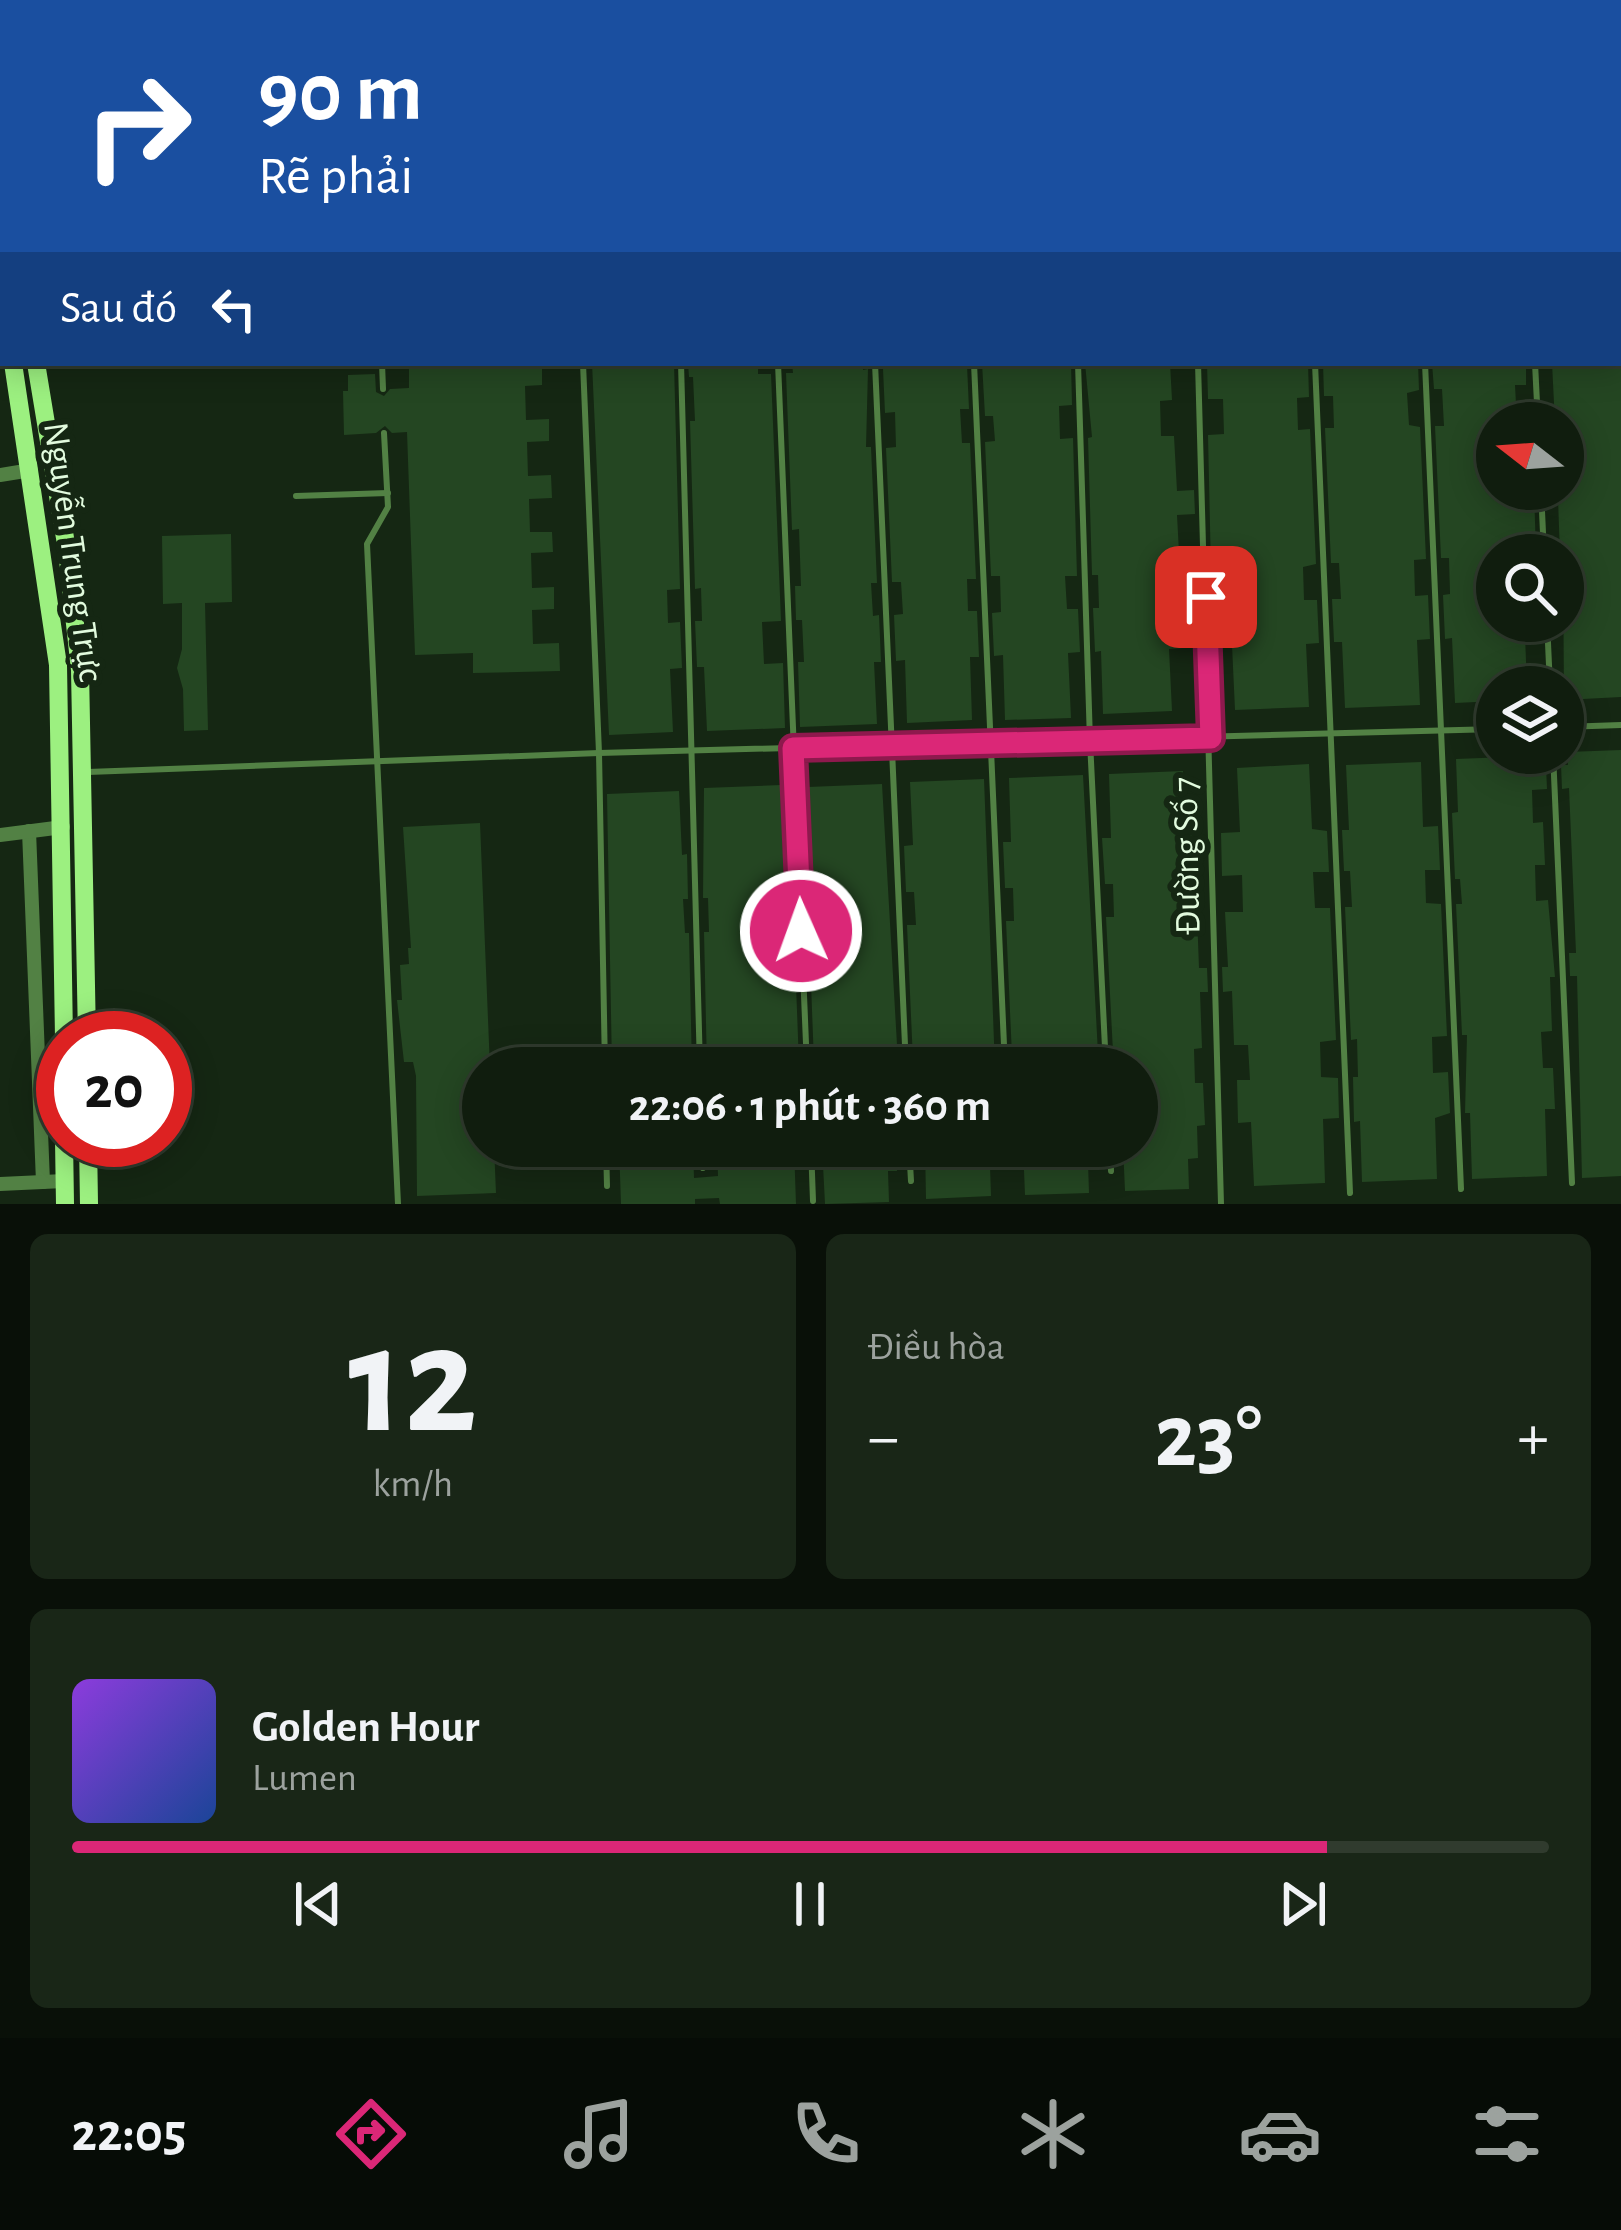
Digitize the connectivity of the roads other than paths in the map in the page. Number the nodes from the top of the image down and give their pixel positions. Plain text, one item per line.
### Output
1 (14, 366) edge
2 (36, 366) edge
3 (382, 366) edge
4 (583, 366) edge
5 (681, 366) edge
6 (778, 366) edge
7 (875, 366) edge
8 (974, 366) edge
9 (1078, 366) edge
10 (1198, 366) edge
11 (1315, 366) edge
12 (1426, 366) edge
13 (1535, 366) edge
14 (383, 389) dead end
15 (1537, 402) edge
16 (384, 433) dead end
17 (31, 470) junction
18 (0, 475) edge
19 (388, 493) junction
20 (296, 496) dead end
21 (1621, 725) edge
22 (1584, 726) edge
23 (1476, 730) edge
24 (1441, 731) junction
25 (1331, 734) junction
26 (1211, 738) junction
27 (1090, 741) junction
28 (991, 743) junction
29 (892, 746) junction
30 (793, 748) junction
31 (691, 750) junction
32 (599, 753) junction
33 (376, 760) junction
34 (85, 772) junction
35 (62, 774) junction
36 (1554, 774) edge
37 (63, 827) junction
38 (29, 831) junction
39 (0, 835) edge
40 (64, 1011) edge
41 (87, 1011) edge
42 (604, 1047) edge
43 (699, 1047) edge
44 (806, 1047) edge
45 (905, 1047) edge
46 (1004, 1047) edge
47 (1105, 1047) edge
48 (64, 1167) edge
49 (88, 1167) edge
50 (607, 1167) edge
51 (812, 1167) edge
52 (910, 1167) edge
53 (1111, 1167) edge
54 (1111, 1172) dead end
55 (64, 1181) junction
56 (911, 1181) dead end
57 (43, 1182) junction
58 (0, 1184) edge
59 (1572, 1184) dead end
60 (607, 1186) dead end
61 (1461, 1189) dead end
62 (1350, 1193) dead end
63 (813, 1201) edge
64 (64, 1204) edge
65 (89, 1204) edge
66 (398, 1204) edge
67 (1221, 1204) edge

1 - 17 main road, Nguyễn Trung Trực
2 - 34 main road, Nguyễn Trung Trực
3 - 14 lane
4 - 32 lane
5 - 31 lane
6 - 30 lane
7 - 29 lane
8 - 28 lane
9 - 27 lane
10 - 26 lane, Đường Số 7
11 - 25 lane
12 - 24 lane
13 - 15 lane
16 - 19 lane
17 - 18 street
17 - 35 main road, Nguyễn Trung Trực
19 - 20 lane
19 - 33 lane
21 - 22 lane
23 - 24 lane
24 - 25 lane
24 - 61 lane
25 - 26 lane
25 - 62 lane
26 - 27 lane
26 - 67 lane, Đường Số 7
27 - 28 lane
27 - 47 lane
28 - 29 lane
28 - 46 lane
29 - 30 lane
29 - 45 lane
30 - 31 lane
30 - 44 lane
31 - 32 lane
31 - 43 lane
32 - 33 lane
32 - 42 lane
33 - 34 lane
33 - 66 lane
34 - 35 main road
34 - 41 main road, Nguyễn Trung Trực
35 - 37 main road, Nguyễn Trung Trực
36 - 59 lane
37 - 38 street
37 - 40 main road, Nguyễn Trung Trực
38 - 39 street
38 - 57 street
48 - 55 main road
49 - 65 main road
50 - 60 lane
51 - 63 lane
52 - 56 lane
53 - 54 lane
55 - 57 street
55 - 64 main road
57 - 58 street

